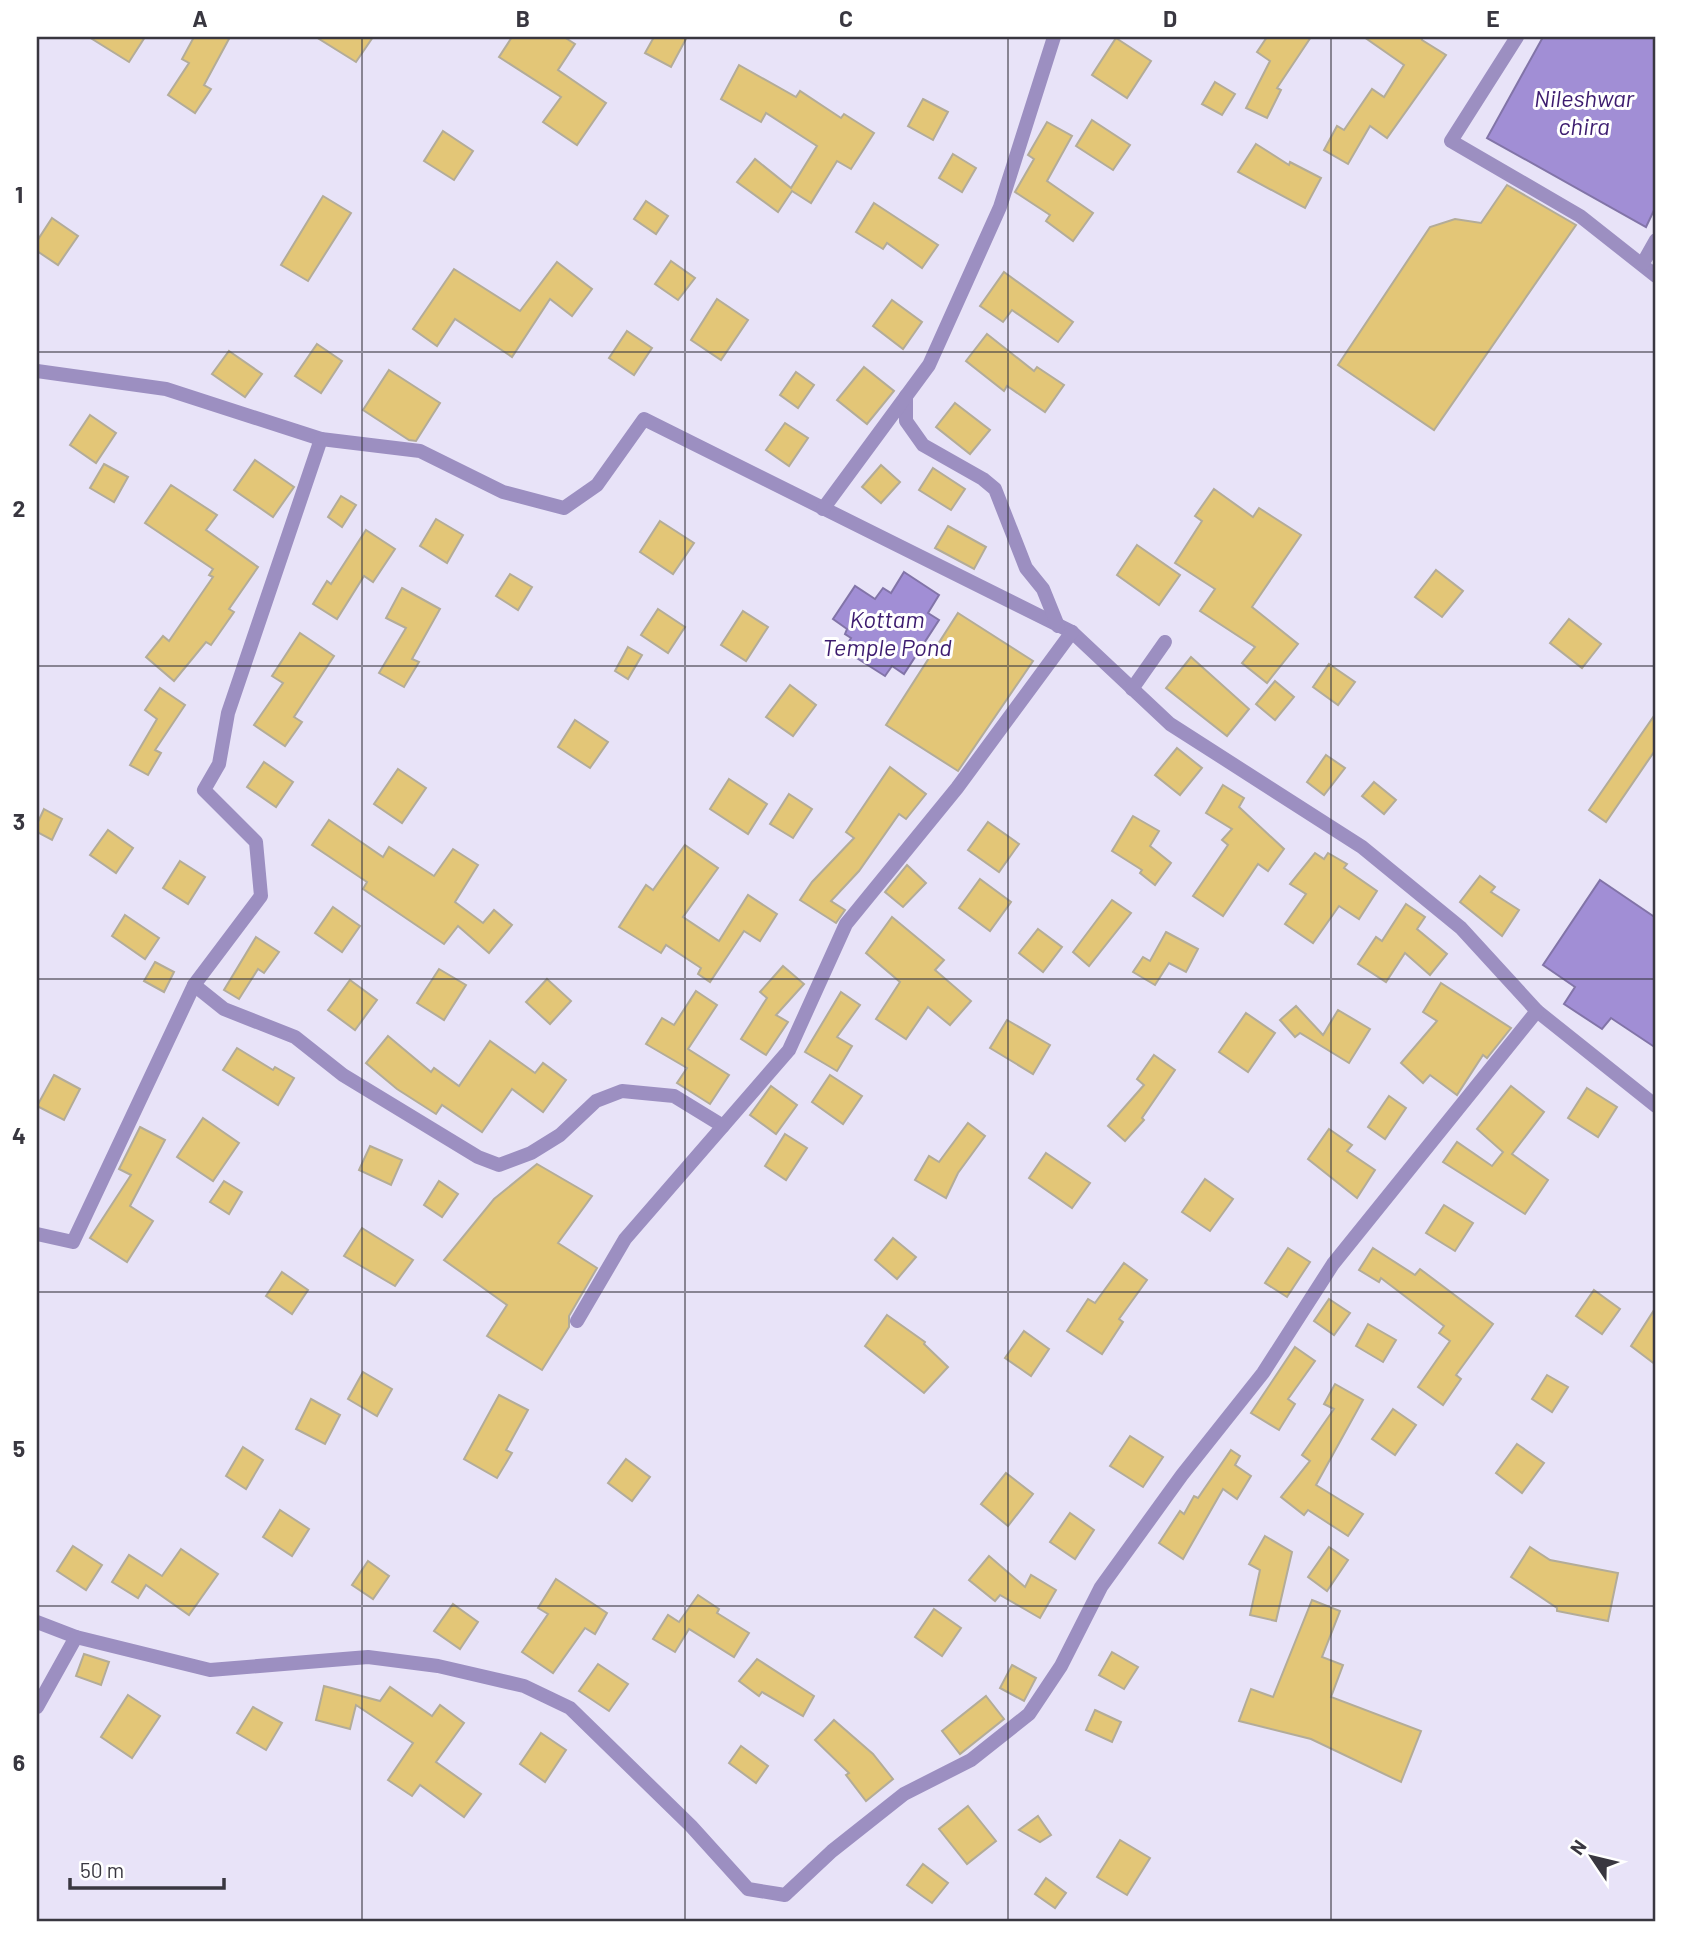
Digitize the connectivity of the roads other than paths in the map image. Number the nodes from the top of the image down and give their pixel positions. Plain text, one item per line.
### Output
1 (1054, 37) edge
2 (1517, 37) edge
3 (1656, 240) edge
4 (1643, 263) junction
5 (1656, 276) edge
6 (37, 371) edge
7 (906, 396) junction
8 (321, 439) junction
9 (823, 509) junction
10 (1065, 629) junction
11 (1165, 642) dead end
12 (1132, 689) junction
13 (194, 985) junction
14 (1536, 1011) junction
15 (1656, 1106) edge
16 (723, 1126) junction
17 (37, 1234) edge
18 (578, 1321) dead end
19 (37, 1622) edge
20 (76, 1637) junction
21 (37, 1707) edge

1 - 7 street
2 - 4 street
3 - 4 street
4 - 5 street
6 - 8 street
7 - 9 street
7 - 10 street
8 - 9 street
8 - 13 street
9 - 10 street
10 - 12 street
10 - 16 street
11 - 12 street
12 - 14 street
13 - 16 street
13 - 17 street
14 - 15 street
14 - 20 street
16 - 18 street
19 - 20 street
20 - 21 street

